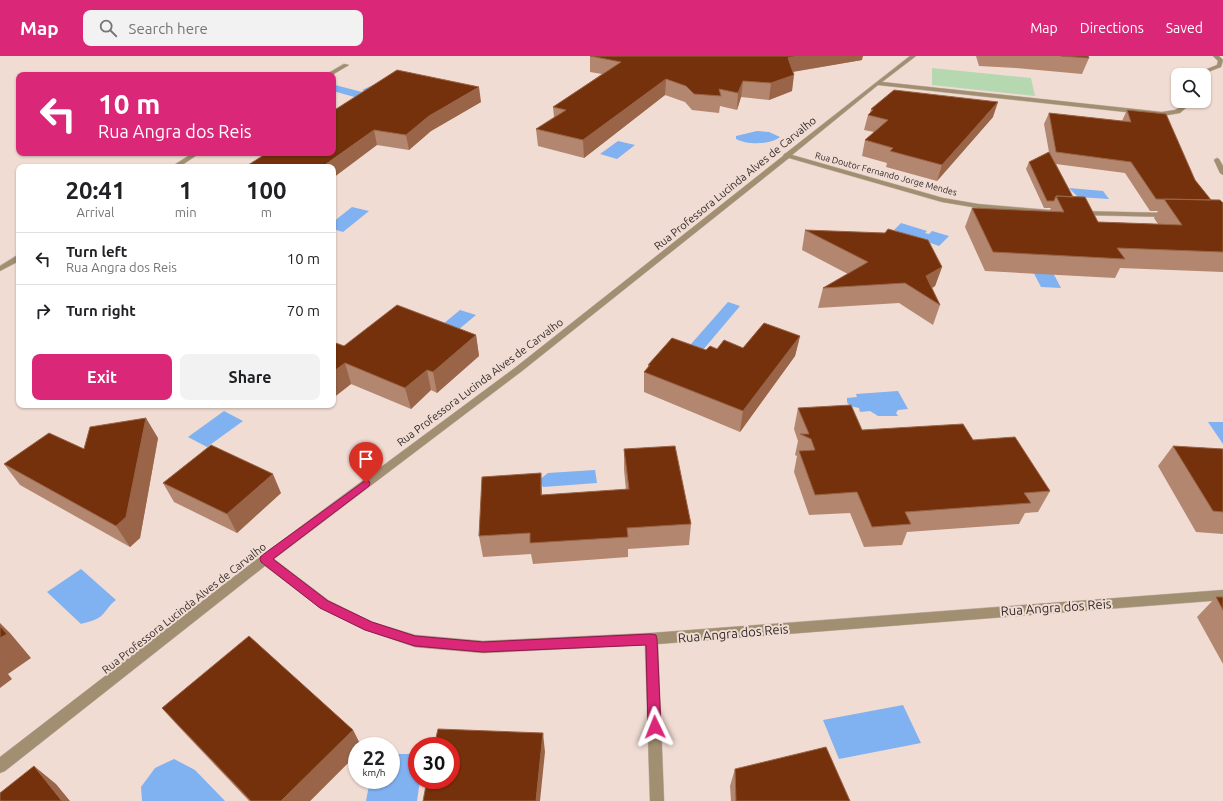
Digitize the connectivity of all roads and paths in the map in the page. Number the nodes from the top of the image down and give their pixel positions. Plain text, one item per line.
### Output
1 (913, 56) edge
2 (1216, 56) edge
3 (346, 65) dead end
4 (1211, 69) edge
5 (333, 72) edge
6 (877, 83) junction
7 (1184, 108) edge
8 (786, 155) junction
9 (192, 156) edge
10 (1217, 160) dead end
11 (179, 164) edge
12 (1223, 173) edge
13 (1056, 212) edge
14 (1072, 212) edge
15 (1175, 215) edge
16 (16, 260) edge
17 (0, 269) edge
18 (265, 559) junction
19 (1223, 595) edge
20 (651, 639) junction
21 (0, 766) edge
22 (657, 801) edge

1 - 6 street, Rua Professora Lucinda Alves de Carvalho
2 - 4 street
3 - 5 street
6 - 7 street
6 - 8 street, Rua Professora Lucinda Alves de Carvalho
8 - 13 street, Rua Doutor Fernando Jorge Mendes
8 - 18 street, Rua Professora Lucinda Alves de Carvalho
9 - 11 street
10 - 12 street
14 - 15 street
16 - 17 street
18 - 20 street, Rua Angra dos Reis
18 - 21 street, Rua Professora Lucinda Alves de Carvalho
19 - 20 street, Rua Angra dos Reis
20 - 22 street

